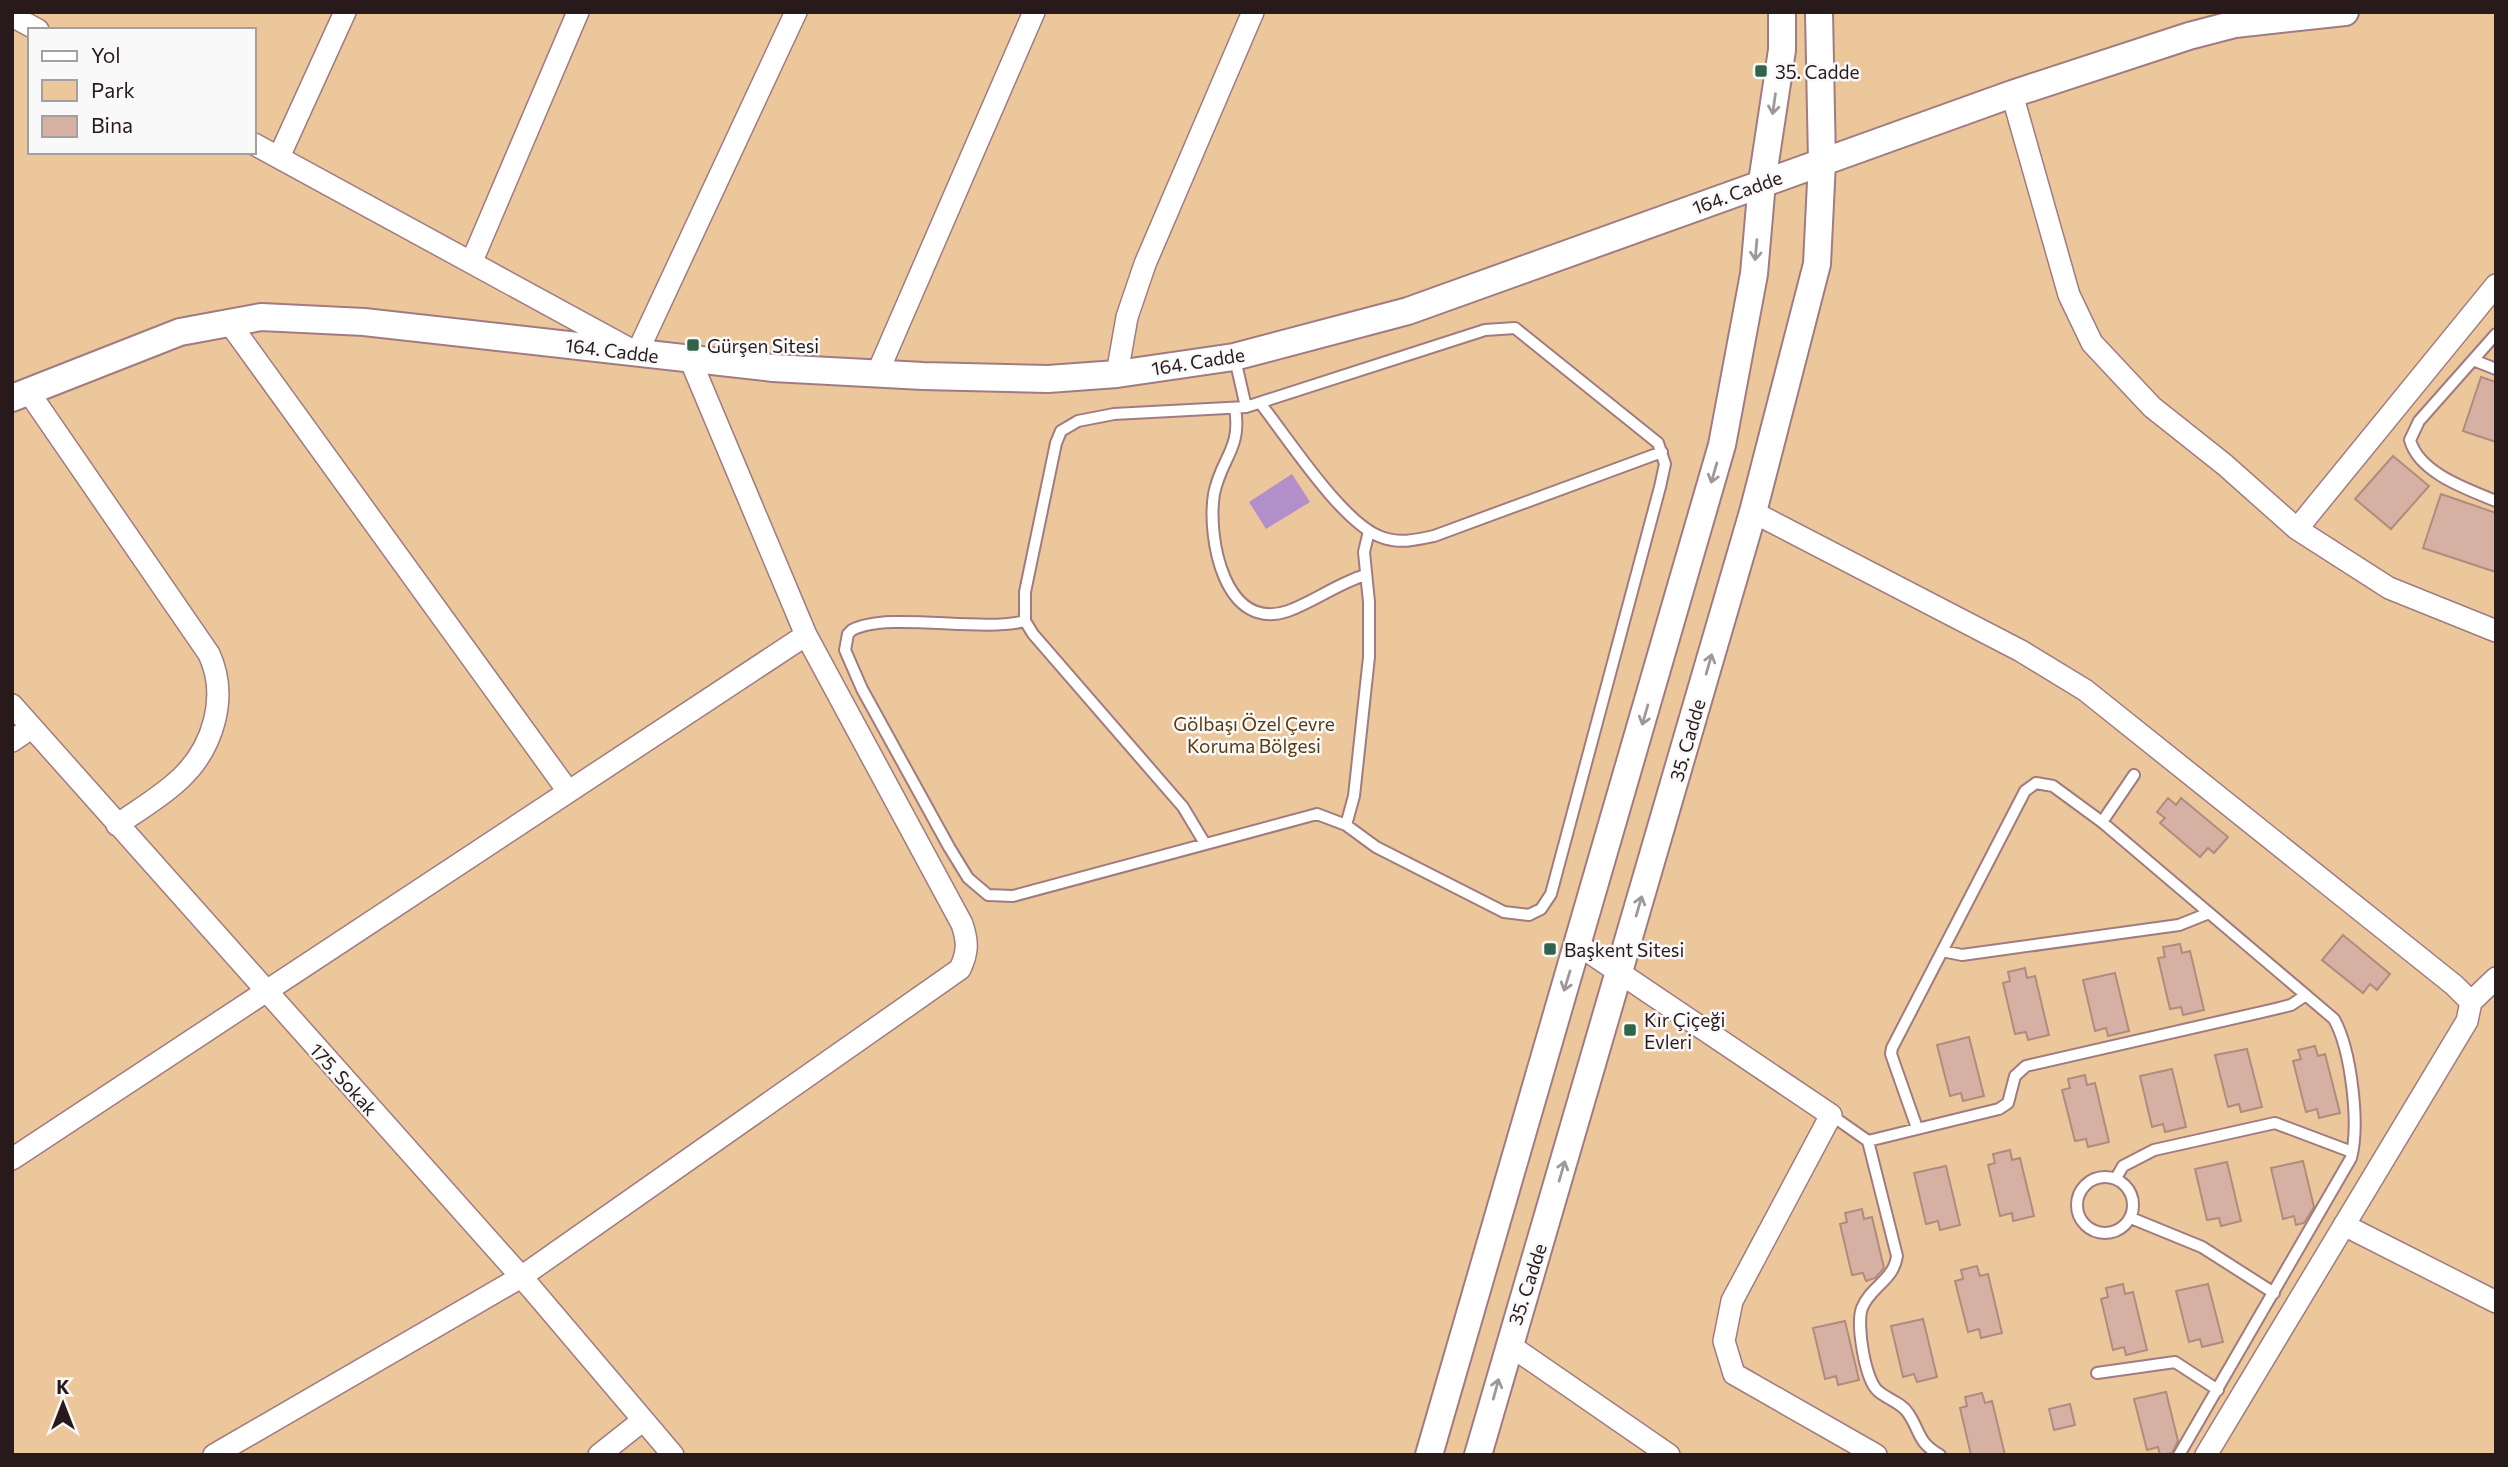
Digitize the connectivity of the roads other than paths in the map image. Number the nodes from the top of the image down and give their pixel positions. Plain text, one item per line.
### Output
1 (345, 12) edge
2 (578, 12) edge
3 (796, 12) edge
4 (1034, 12) edge
5 (1252, 12) edge
6 (1782, 12) edge
7 (1819, 12) edge
8 (2345, 12) edge
9 (12, 16) edge
10 (34, 28) edge
11 (2012, 94) junction
12 (256, 145) edge
13 (279, 157) junction
14 (1822, 162) junction
15 (1762, 182) junction
16 (472, 261) junction
17 (2496, 285) edge
18 (228, 321) junction
19 (2496, 334) edge
20 (637, 353) junction
21 (1234, 357) junction
22 (690, 359) junction
23 (2473, 360) junction
24 (2496, 369) edge
25 (877, 374) junction
26 (1117, 374) junction
27 (20, 394) edge
28 (1260, 403) junction
29 (1241, 407) junction
30 (1662, 452) junction
31 (2496, 500) edge
32 (1753, 512) junction
33 (2297, 529) junction
34 (1369, 531) junction
35 (1365, 575) junction
36 (1026, 621) junction
37 (2496, 631) edge
38 (806, 635) junction
39 (12, 705) edge
40 (31, 728) junction
41 (12, 741) edge
42 (2134, 775) dead end
43 (568, 791) junction
44 (2102, 822) junction
45 (117, 825) junction
46 (1346, 825) junction
47 (1205, 842) junction
48 (2209, 914) junction
49 (1577, 944) junction
50 (1942, 951) junction
51 (1621, 970) junction
52 (2496, 978) edge
53 (265, 991) junction
54 (2306, 995) junction
55 (2471, 1002) junction
56 (1831, 1115) junction
57 (1917, 1128) junction
58 (1868, 1140) junction
59 (2352, 1152) junction
60 (12, 1159) edge
61 (2116, 1178) junction
62 (2131, 1218) junction
63 (2344, 1225) junction
64 (521, 1277) junction
65 (2274, 1293) junction
66 (2496, 1302) edge
67 (1508, 1344) junction
68 (2096, 1373) dead end
69 (2218, 1390) junction
70 (642, 1421) junction
71 (214, 1455) edge
72 (599, 1455) edge
73 (673, 1455) edge
74 (1429, 1455) edge
75 (1478, 1455) edge
76 (1669, 1455) edge
77 (1876, 1455) edge
78 (1940, 1455) edge
79 (2179, 1455) edge
80 (2206, 1455) edge

1 - 13 street
2 - 16 street
3 - 20 street
4 - 25 street
5 - 26 street
6 -> 15 street
7 - 14 street, 35. Cadde
8 - 11 street, 164. Cadde
9 - 10 street
11 - 14 street, 164. Cadde
11 - 33 street
12 - 13 street
13 - 16 street
14 - 15 street, 164. Cadde
14 - 32 street, 35. Cadde
15 - 21 street, 164. Cadde
15 -> 49 street
16 - 20 street
17 - 33 street
18 - 20 street, 164. Cadde
18 - 27 street, 164. Cadde
18 - 43 street
19 - 23 lane
20 - 22 street, 164. Cadde
21 - 26 street, 164. Cadde
21 - 29 lane
22 - 25 street, 164. Cadde
22 - 38 street
23 - 24 lane
23 - 31 lane
25 - 26 street, 164. Cadde
27 - 45 street
28 - 29 lane
28 - 30 lane
28 - 34 lane
29 - 35 lane
29 - 36 lane
30 - 34 lane
30 - 46 lane
51 -> 32 street, 35. Cadde
32 - 55 street
33 - 37 street
34 - 35 lane
35 - 46 lane
36 - 47 lane
36 - 47 lane
38 - 43 street
38 - 64 street
39 - 40 street, 175. Sokak
40 - 41 street
40 - 45 street, 175. Sokak
42 - 44 lane
43 - 53 street
44 - 48 lane
44 - 50 lane
45 - 53 street, 175. Sokak
46 - 47 lane
48 - 50 lane
48 - 54 lane
49 - 51 street
49 -> 74 street
50 - 57 lane
51 - 56 street
67 -> 51 street, 35. Cadde
52 - 55 street
53 - 60 street
53 - 64 street, 175. Sokak
54 - 57 lane
54 - 59 lane
55 - 63 street
56 - 58 lane
56 - 77 street
57 - 58 lane
58 - 78 lane
59 - 61 lane
59 - 65 lane
61 - 62 lane
61 - 62 lane
62 - 65 lane
63 - 66 street
63 - 80 street
64 - 70 street, 175. Sokak
64 - 71 street
65 - 69 lane
75 -> 67 street, 35. Cadde
67 - 76 street
68 - 69 lane
69 - 79 lane
70 - 72 street
70 - 73 street, 175. Sokak

